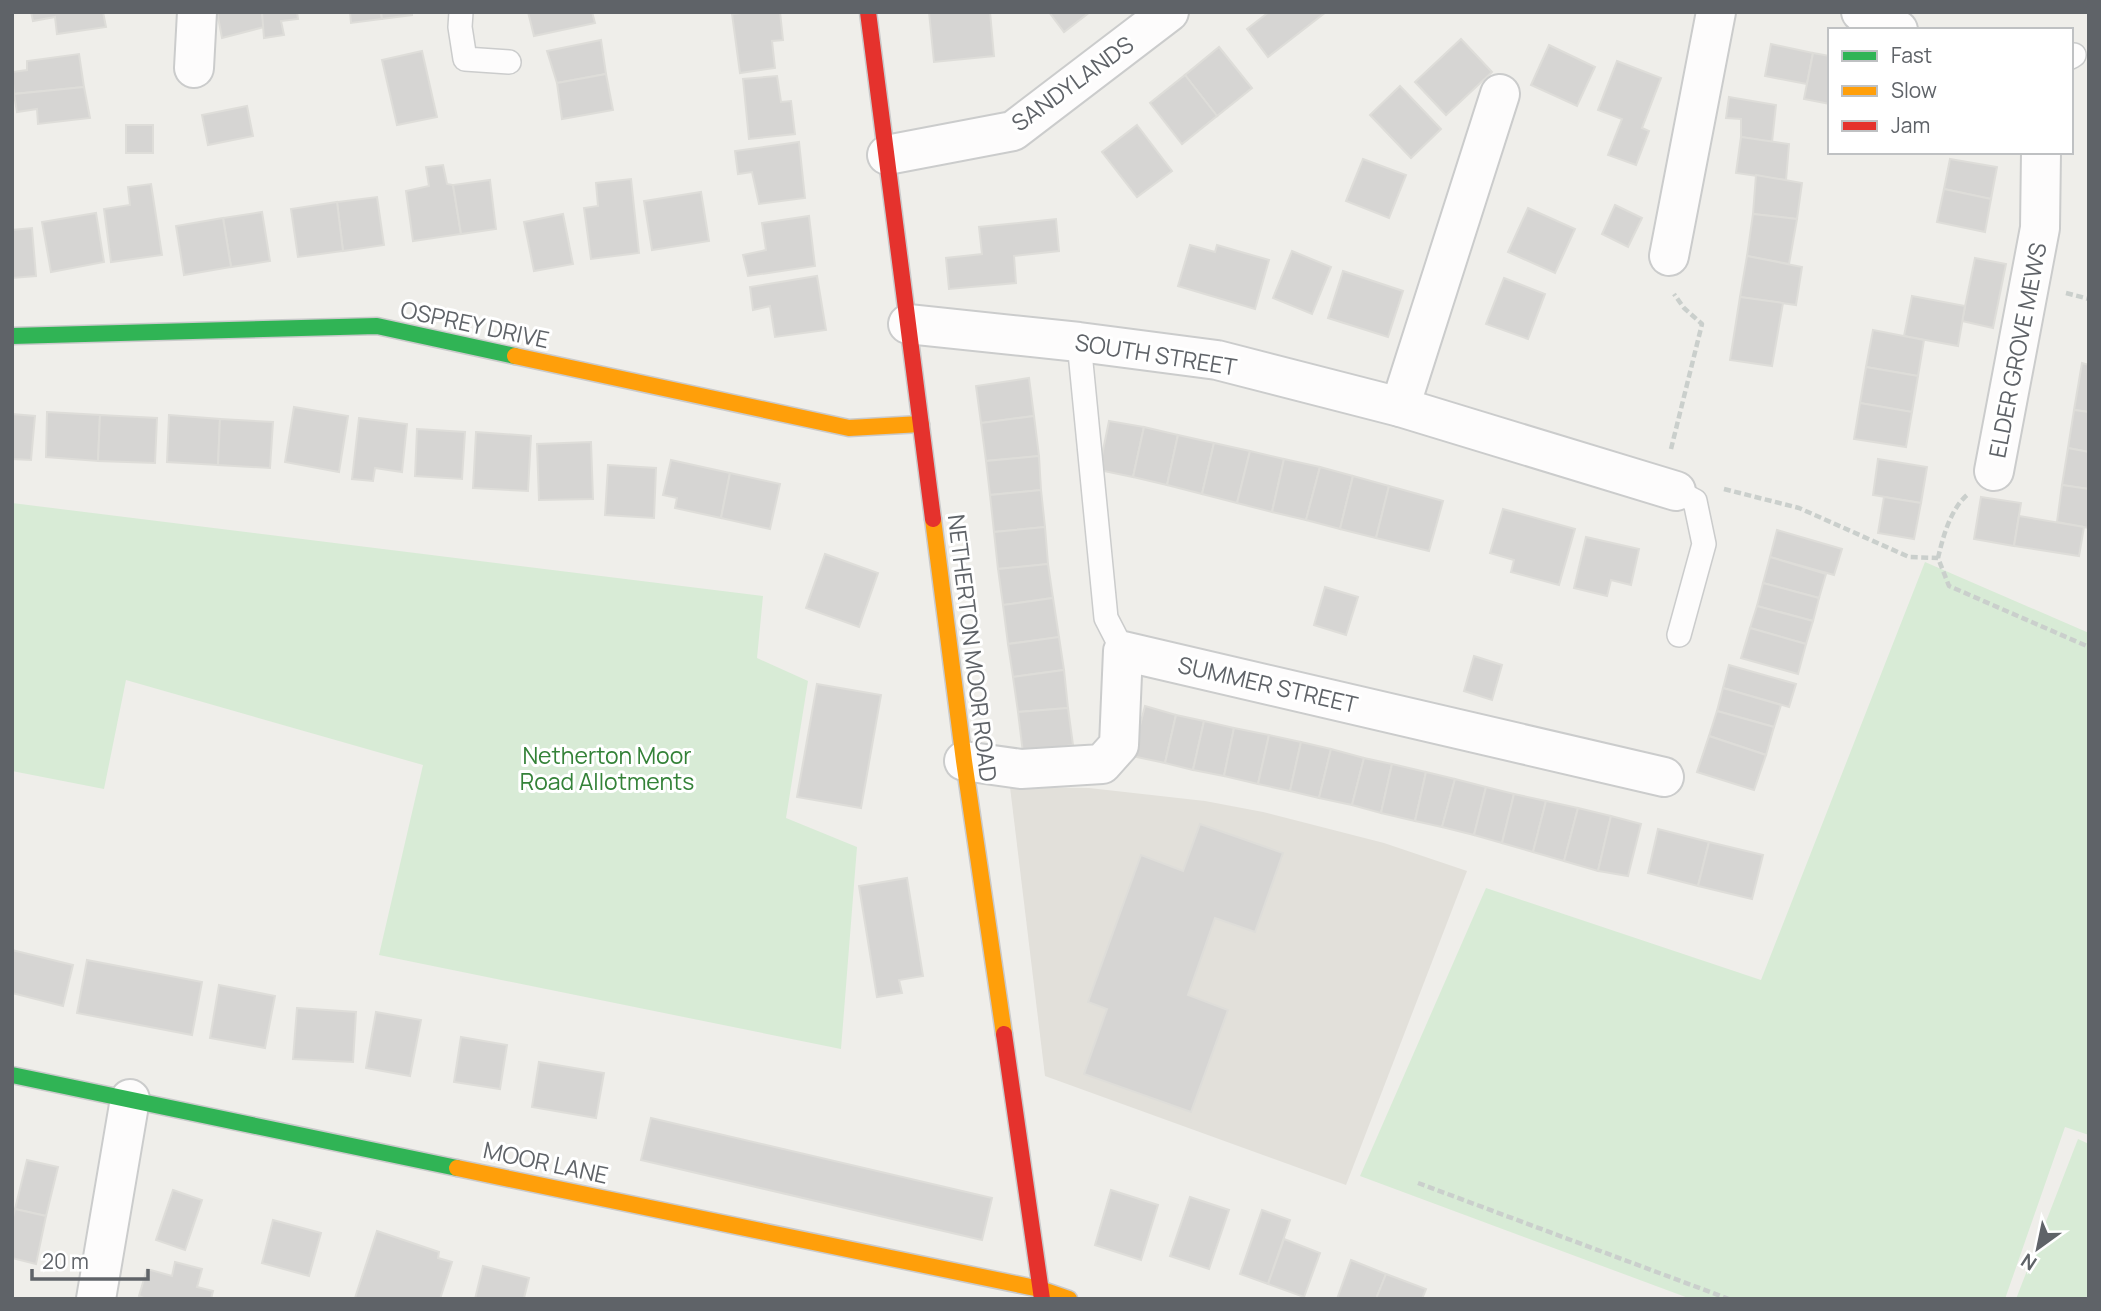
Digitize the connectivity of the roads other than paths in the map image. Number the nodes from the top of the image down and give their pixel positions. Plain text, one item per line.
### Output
1 (197, 12) edge
2 (461, 12) edge
3 (869, 12) edge
4 (1169, 12) edge
5 (1716, 12) edge
6 (1861, 12) edge
7 (1894, 28) edge
8 (509, 62) dead end
9 (194, 68) dead end
10 (1500, 94) dead end
11 (2042, 154) edge
12 (887, 155) junction
13 (1669, 256) road end
14 (908, 324) junction
15 (12, 336) edge
16 (1079, 342) junction
17 (1400, 407) junction
18 (922, 424) junction
19 (1994, 471) road end
20 (1673, 491) joint
21 (1679, 635) dead end
22 (1123, 651) junction
23 (964, 761) junction
24 (1664, 777) dead end
25 (12, 1075) edge
26 (130, 1098) junction
27 (1041, 1294) edge
28 (96, 1299) edge
29 (1069, 1299) edge

1 - 9 street
2 - 8 lane
3 - 12 street, NETHERTON MOOR ROAD
4 - 12 street, SANDYLANDS
5 - 13 street
6 - 7 street
10 - 17 street
11 - 19 street, ELDER GROVE MEWS
12 - 14 street, NETHERTON MOOR ROAD
14 - 16 street, SOUTH STREET
14 - 18 street, NETHERTON MOOR ROAD
15 - 18 street, OSPREY DRIVE
16 - 17 street, SOUTH STREET
16 - 22 lane
17 - 20 street, SOUTH STREET
18 - 23 street, NETHERTON MOOR ROAD
20 - 21 lane
22 - 23 street
22 - 24 street, SUMMER STREET
23 - 27 street, NETHERTON MOOR ROAD
25 - 26 street, MOOR LANE
26 - 27 street, MOOR LANE
26 - 28 street
27 - 29 street, MOOR LANE

